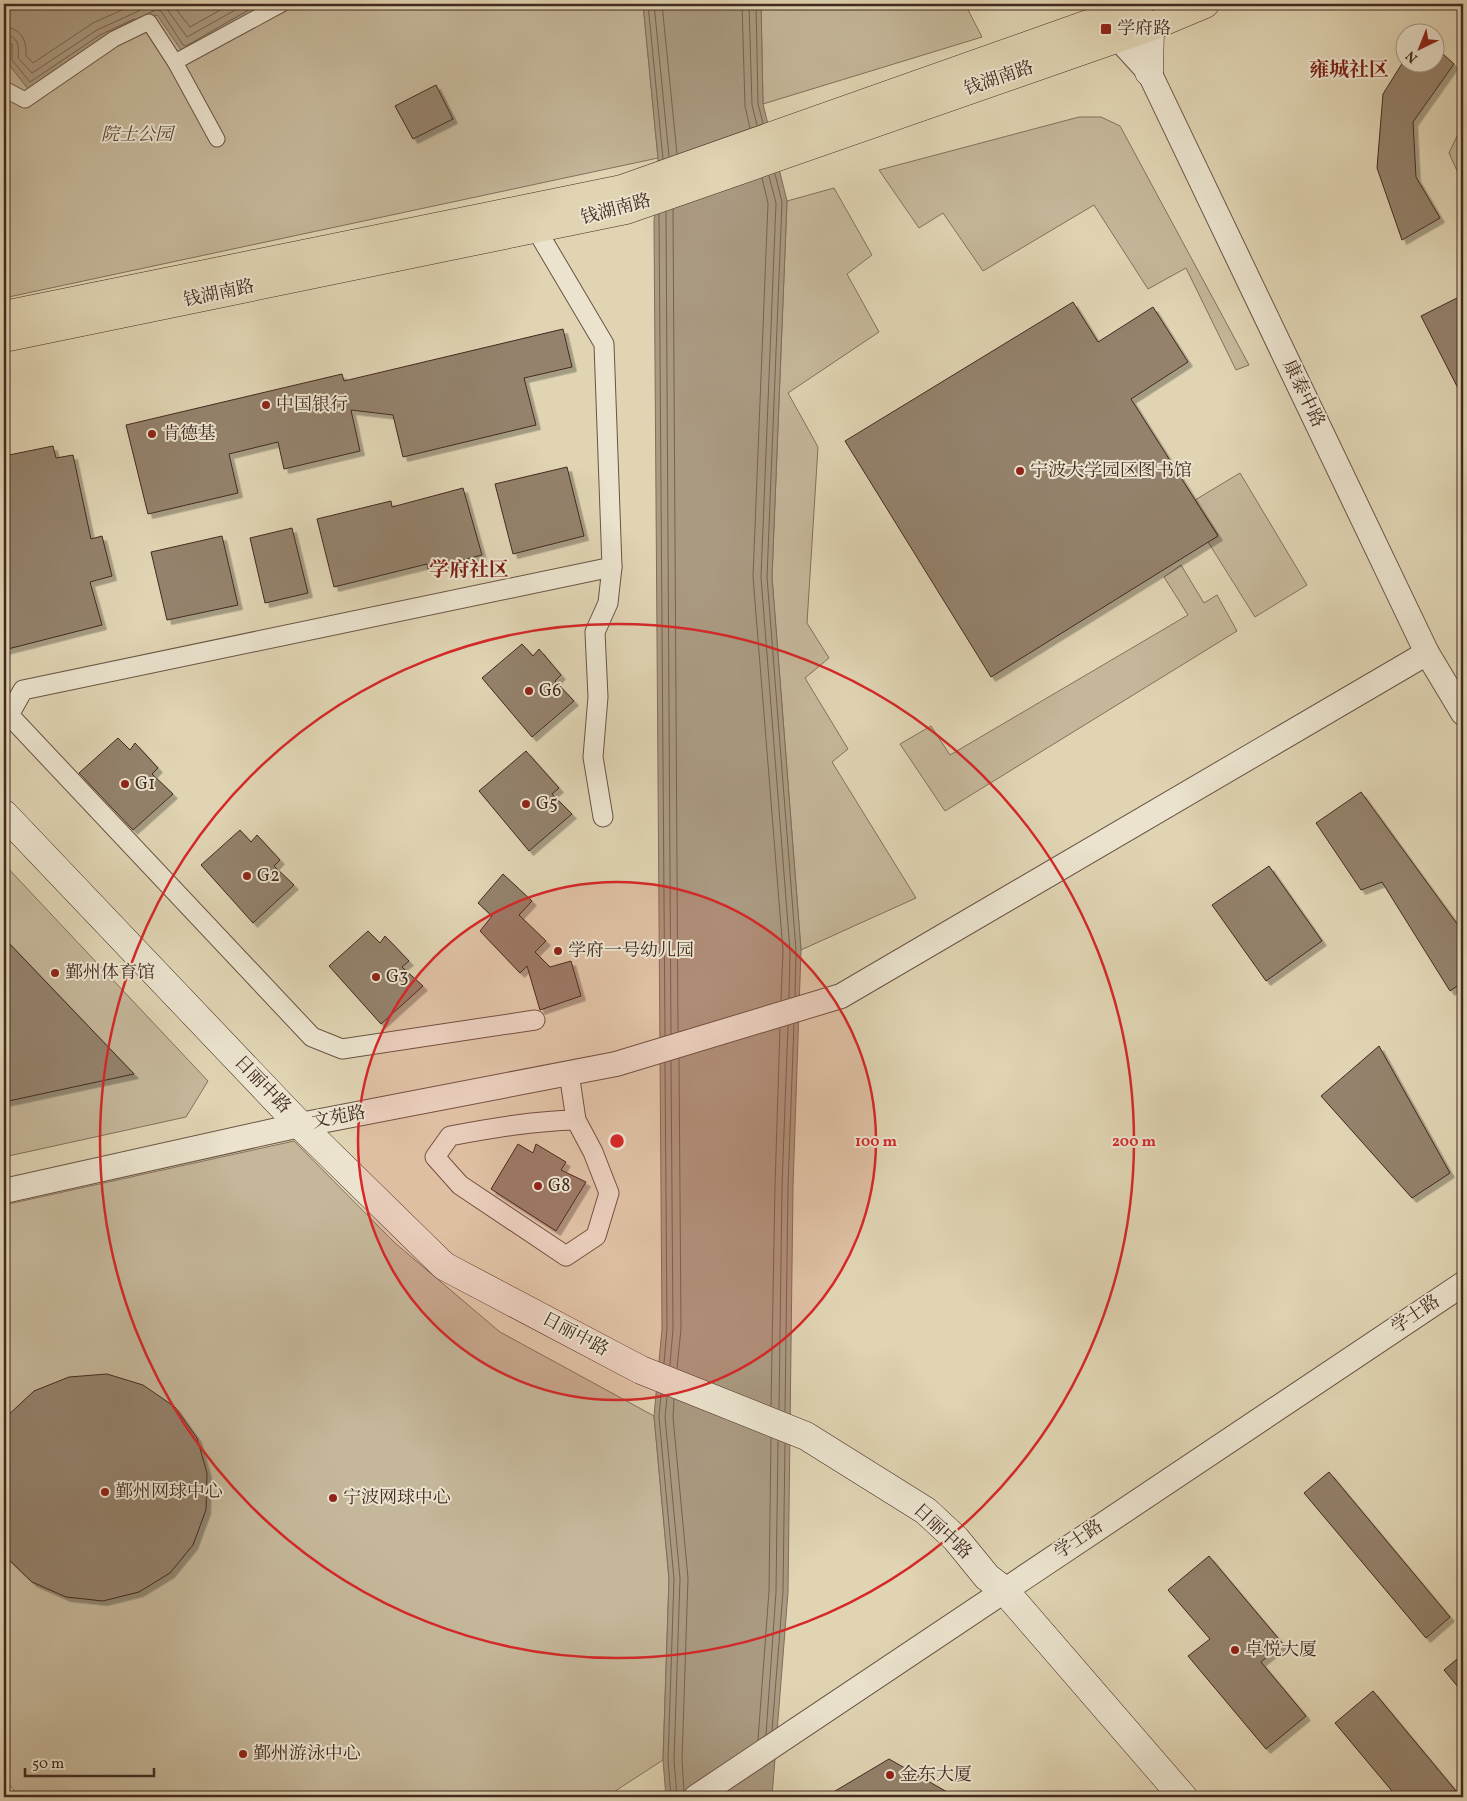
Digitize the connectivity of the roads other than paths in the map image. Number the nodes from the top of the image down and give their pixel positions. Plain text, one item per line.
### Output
1 (282, 4) edge
2 (1205, 4) edge
3 (1142, 10) edge
4 (1110, 19) edge
5 (176, 62) junction
6 (1149, 72) junction
7 (4, 89) edge
8 (217, 139) dead end
9 (624, 200) junction
10 (536, 229) junction
11 (4, 315) edge
12 (4, 338) edge
13 (612, 567) junction
14 (1427, 653) junction
15 (1463, 713) edge
16 (4, 814) edge
17 (603, 817) dead end
18 (535, 1020) dead end
19 (569, 1073) junction
20 (576, 1120) junction
21 (300, 1125) junction
22 (4, 1191) edge
23 (1463, 1284) edge
24 (994, 1588) junction
25 (1173, 1796) edge
26 (696, 1797) edge

1 - 5 street
2 - 3 main road, 钱湖南路
3 - 4 main road, 钱湖南路
3 - 6 main road
4 - 6 street, 康泰中路
4 - 9 main road, 钱湖南路
5 - 7 street
5 - 8 street
6 - 14 street, 康泰中路
9 - 10 main road, 钱湖南路
9 - 11 main road, 钱湖南路
10 - 12 main road, 钱湖南路
10 - 13 street
13 - 17 street
13 - 18 street
14 - 15 street, 康泰中路
14 - 19 street, 文苑路
16 - 21 main road, 日丽中路
19 - 20 street
19 - 21 street, 文苑路
20 - 20 street
21 - 22 street, 文苑路
21 - 24 main road, 日丽中路
23 - 24 street, 学士路
24 - 25 main road, 日丽中路
24 - 26 street, 学士路

